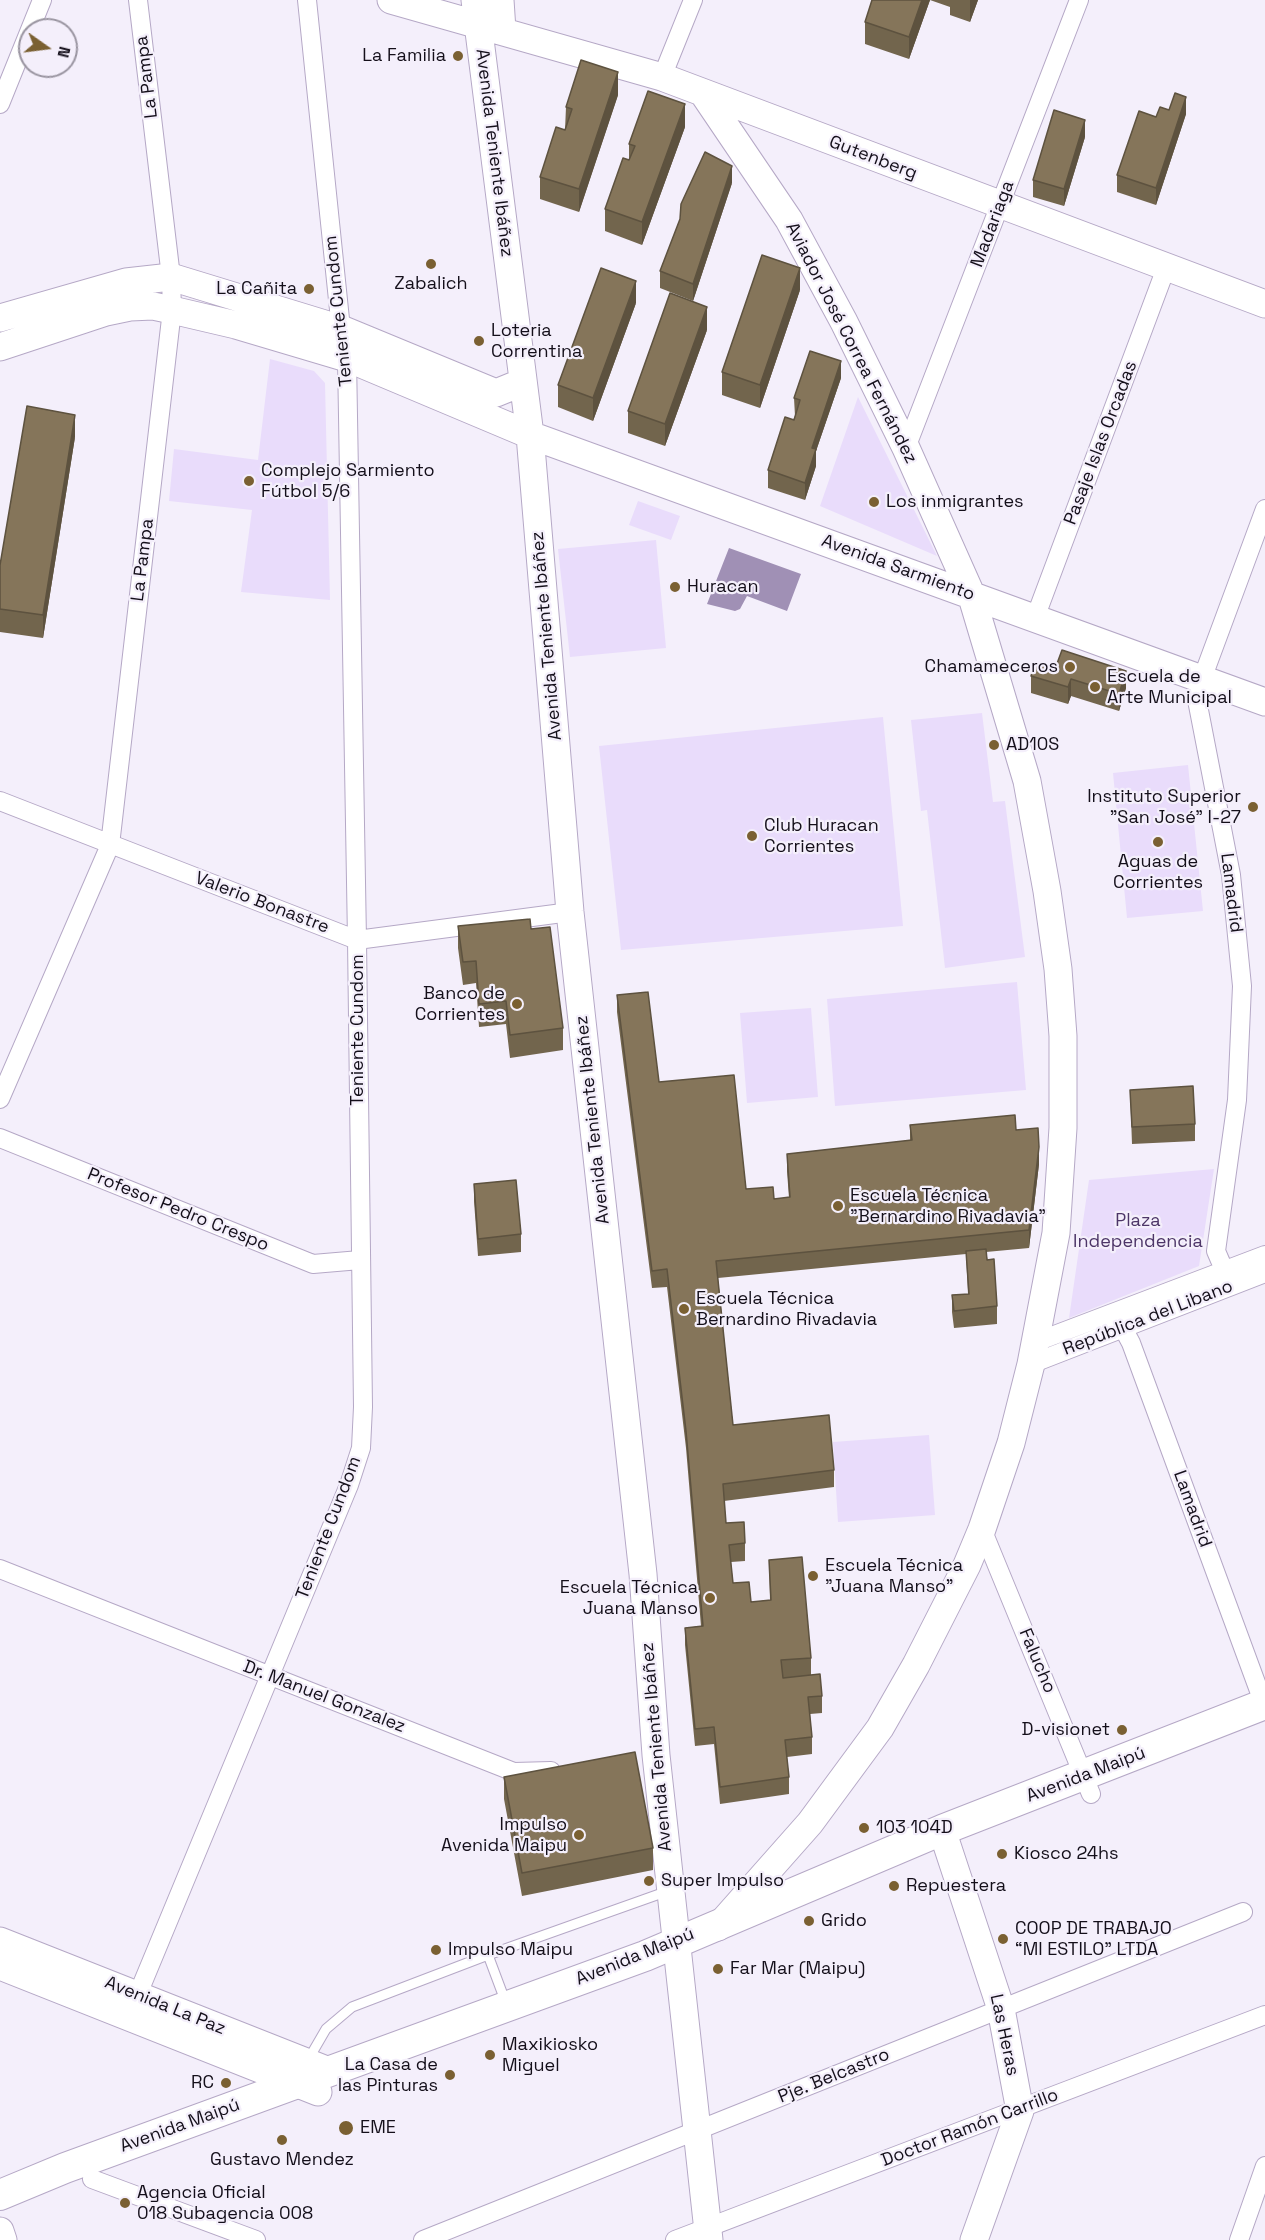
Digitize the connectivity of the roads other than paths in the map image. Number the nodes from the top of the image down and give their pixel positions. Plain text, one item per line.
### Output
1 (42, 0) edge
2 (138, 0) edge
3 (307, 0) edge
4 (390, 0) edge
5 (500, 0) edge
6 (693, 0) edge
7 (1079, 0) edge
8 (485, 18) edge
9 (662, 77) junction
10 (703, 93) junction
11 (0, 104) edge
12 (1000, 206) junction
13 (1166, 268) junction
14 (171, 277) junction
15 (1265, 304) edge
16 (172, 309) junction
17 (0, 318) edge
18 (341, 329) junction
19 (0, 348) edge
20 (347, 358) junction
21 (523, 382) junction
22 (530, 435) junction
23 (906, 448) junction
24 (1265, 509) edge
25 (971, 594) junction
26 (1035, 618) junction
27 (1202, 678) junction
28 (1265, 702) edge
29 (0, 801) edge
30 (110, 845) junction
31 (570, 912) junction
32 (357, 940) junction
33 (0, 1099) edge
34 (0, 1138) edge
35 (1265, 1255) edge
36 (360, 1260) junction
37 (1265, 1272) edge
38 (1228, 1278) junction
39 (1119, 1321) junction
40 (1034, 1353) junction
41 (981, 1529) junction
42 (0, 1569) edge
43 (270, 1675) junction
44 (1265, 1711) edge
45 (568, 1768) edge
46 (1088, 1785) junction
47 (946, 1839) junction
48 (670, 1890) junction
49 (1243, 1912) dead end
50 (720, 1923) junction
51 (0, 1941) edge
52 (677, 1950) junction
53 (488, 1955) junction
54 (0, 1966) edge
55 (133, 2006) junction
56 (507, 2006) junction
57 (1001, 2009) junction
58 (1265, 2015) edge
59 (312, 2077) junction
60 (1020, 2110) junction
61 (696, 2132) junction
62 (1265, 2166) edge
63 (93, 2179) junction
64 (0, 2195) edge
65 (0, 2214) edge
66 (0, 2231) edge
67 (709, 2233) edge
68 (3, 2240) edge
69 (256, 2240) edge
70 (423, 2240) edge
71 (675, 2240) edge
72 (974, 2240) edge
73 (1239, 2240) edge

1 - 11 street
2 - 14 street, La Pampa
3 - 18 street, Teniente Cundom
4 - 8 main road, Gutenberg
5 - 8 main road, Avenida Teniente Ibáñez
6 - 9 street
7 - 12 street, Madariaga
8 - 9 main road, Gutenberg
8 - 21 main road, Avenida Teniente Ibáñez
9 - 10 main road, Gutenberg
10 - 12 main road, Gutenberg
10 - 23 main road, Aviador José Correa Fernández
12 - 13 main road, Gutenberg
12 - 23 street, Madariaga
13 - 15 main road, Gutenberg
13 - 26 street, Pasaje Islas Orcadas
14 - 16 street, La Pampa
14 - 17 main road
14 - 18 main road
16 - 19 main road, Avenida Sarmiento
16 - 20 main road, Avenida Sarmiento
16 - 30 street, La Pampa
18 - 20 street, Teniente Cundom
18 - 21 main road
20 - 22 main road, Avenida Sarmiento
20 - 32 street, Teniente Cundom
21 - 22 main road, Avenida Teniente Ibáñez
22 - 25 main road, Avenida Sarmiento
22 - 31 main road, Avenida Teniente Ibáñez
23 - 25 main road, Aviador José Correa Fernández
24 - 27 street, Lamadrid
25 - 26 main road, Avenida Sarmiento
25 - 40 main road, Aviador José Correa Fernández
26 - 27 main road, Avenida Sarmiento
27 - 28 main road, Avenida Sarmiento
27 - 38 street, Lamadrid
29 - 30 street, Valerio Bonastre
30 - 32 street, Valerio Bonastre
30 - 33 street, La Pampa
31 - 32 street, Valerio Bonastre
31 - 48 main road, Avenida Teniente Ibáñez
32 - 36 street, Teniente Cundom
34 - 36 street, Profesor Pedro Crespo
35 - 38 street, República del Libano
36 - 43 street, Teniente Cundom
37 - 38 street, República del Libano
38 - 39 street, República del Libano
39 - 40 street, República del Libano
39 - 44 street, Lamadrid
40 - 41 main road, Aviador José Correa Fernández
41 - 46 street, Falucho
41 - 50 main road, Aviador José Correa Fernández
42 - 43 street, Dr. Manuel Gonzalez
43 - 45 street, Dr. Manuel Gonzalez
43 - 55 street, Teniente Cundom
44 - 46 main road, Avenida Maipú
46 - 47 main road, Avenida Maipú
47 - 50 main road, Avenida Maipú
47 - 52 main road, Avenida Maipú
47 - 57 main road, Las Heras
48 - 52 main road, Avenida Teniente Ibáñez
48 - 53 lane
49 - 57 street, Pje. Belcastro
50 - 52 main road, Avenida Maipú
51 - 55 main road, Avenida La Paz
52 - 56 main road, Avenida Maipú
52 - 59 main road, Avenida Maipú
52 - 61 main road, Avenida Teniente Ibáñez
53 - 56 lane
53 - 59 lane
54 - 55 main road, Avenida La Paz
55 - 59 main road, Avenida La Paz
56 - 59 main road, Avenida Maipú
57 - 60 main road, Las Heras
57 - 61 street, Pje. Belcastro
58 - 60 street, Doctor Ramón Carrillo
59 - 63 main road, Avenida Maipú
59 - 64 main road, Avenida Maipú
60 - 67 street, Doctor Ramón Carrillo
60 - 72 main road
61 - 67 main road, Avenida Teniente Ibáñez
61 - 70 street, Pje. Belcastro
62 - 73 street
63 - 65 main road, Avenida Maipú
63 - 69 street
66 - 68 main road
67 - 71 street, Doctor Ramón Carrillo

